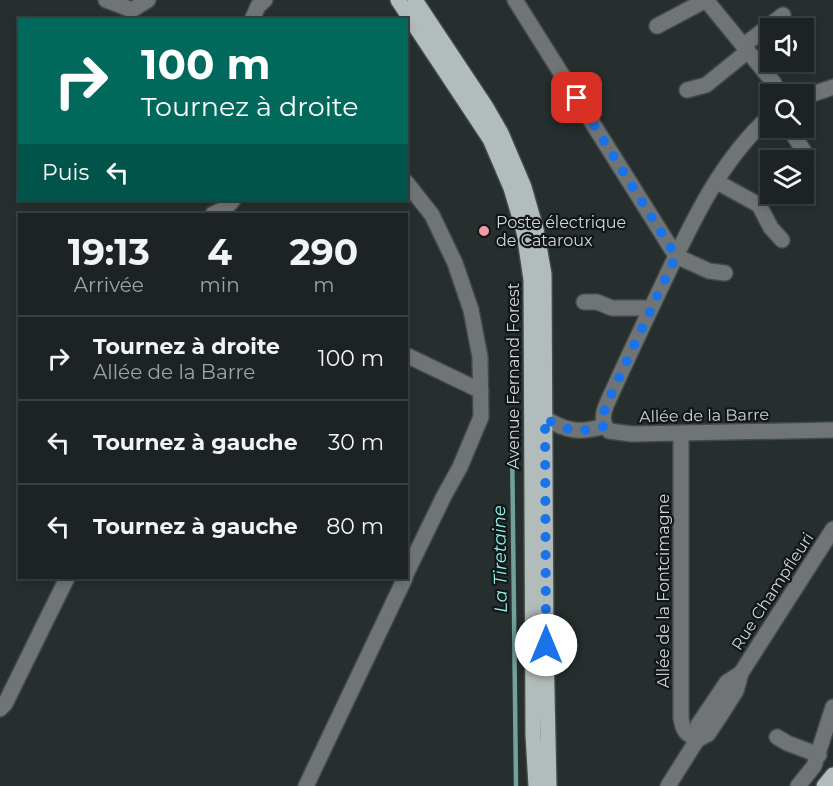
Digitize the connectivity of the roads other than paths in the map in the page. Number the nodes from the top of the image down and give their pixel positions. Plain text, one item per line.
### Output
1 (106, 0) edge
2 (148, 0) edge
3 (398, 0) edge
4 (415, 0) edge
5 (515, 0) edge
6 (706, 0) edge
7 (783, 15) dead end
8 (657, 26) dead end
9 (745, 49) junction
10 (774, 84) edge
11 (833, 87) edge
12 (687, 90) dead end
13 (814, 94) edge
14 (760, 124) edge
15 (717, 182) junction
16 (408, 185) edge
17 (232, 201) edge
18 (215, 213) edge
19 (782, 240) dead end
20 (676, 256) junction
21 (724, 273) dead end
22 (584, 302) dead end
23 (651, 308) junction
24 (408, 357) edge
25 (481, 391) junction
26 (545, 418) junction
27 (605, 426) junction
28 (833, 430) edge
29 (681, 434) junction
30 (833, 529) edge
31 (408, 572) edge
32 (68, 579) edge
33 (405, 579) edge
34 (833, 707) edge
35 (0, 709) edge
36 (777, 737) dead end
37 (697, 740) junction
38 (819, 755) junction
39 (833, 775) edge
40 (306, 786) edge
41 (536, 786) edge
42 (549, 786) edge
43 (668, 786) edge
44 (798, 786) edge
45 (824, 786) edge

1 - 2 street
3 - 41 main road, Avenue Fernand Forest
4 - 26 main road, Avenue Fernand Forest
5 - 20 street
6 - 8 street
6 - 9 street
7 - 9 street
9 - 10 street
9 - 12 street
11 - 13 street
14 - 15 street
15 - 19 street
15 - 20 street
16 - 25 street
17 - 18 street
20 - 21 street
20 - 23 street
22 - 23 street
23 - 27 street
24 - 25 street
25 - 31 street
26 - 27 street, Allée de la Barre
26 - 42 main road, Avenue Fernand Forest
27 - 29 street, Allée de la Barre
28 - 29 street, Allée de la Barre
29 - 37 street, Allée de la Fontcimagne
30 - 37 street, Rue Champfleuri
32 - 35 street
33 - 40 street
34 - 38 street
36 - 38 street
37 - 43 street, Rue Champfleuri
38 - 44 street
39 - 45 main road

